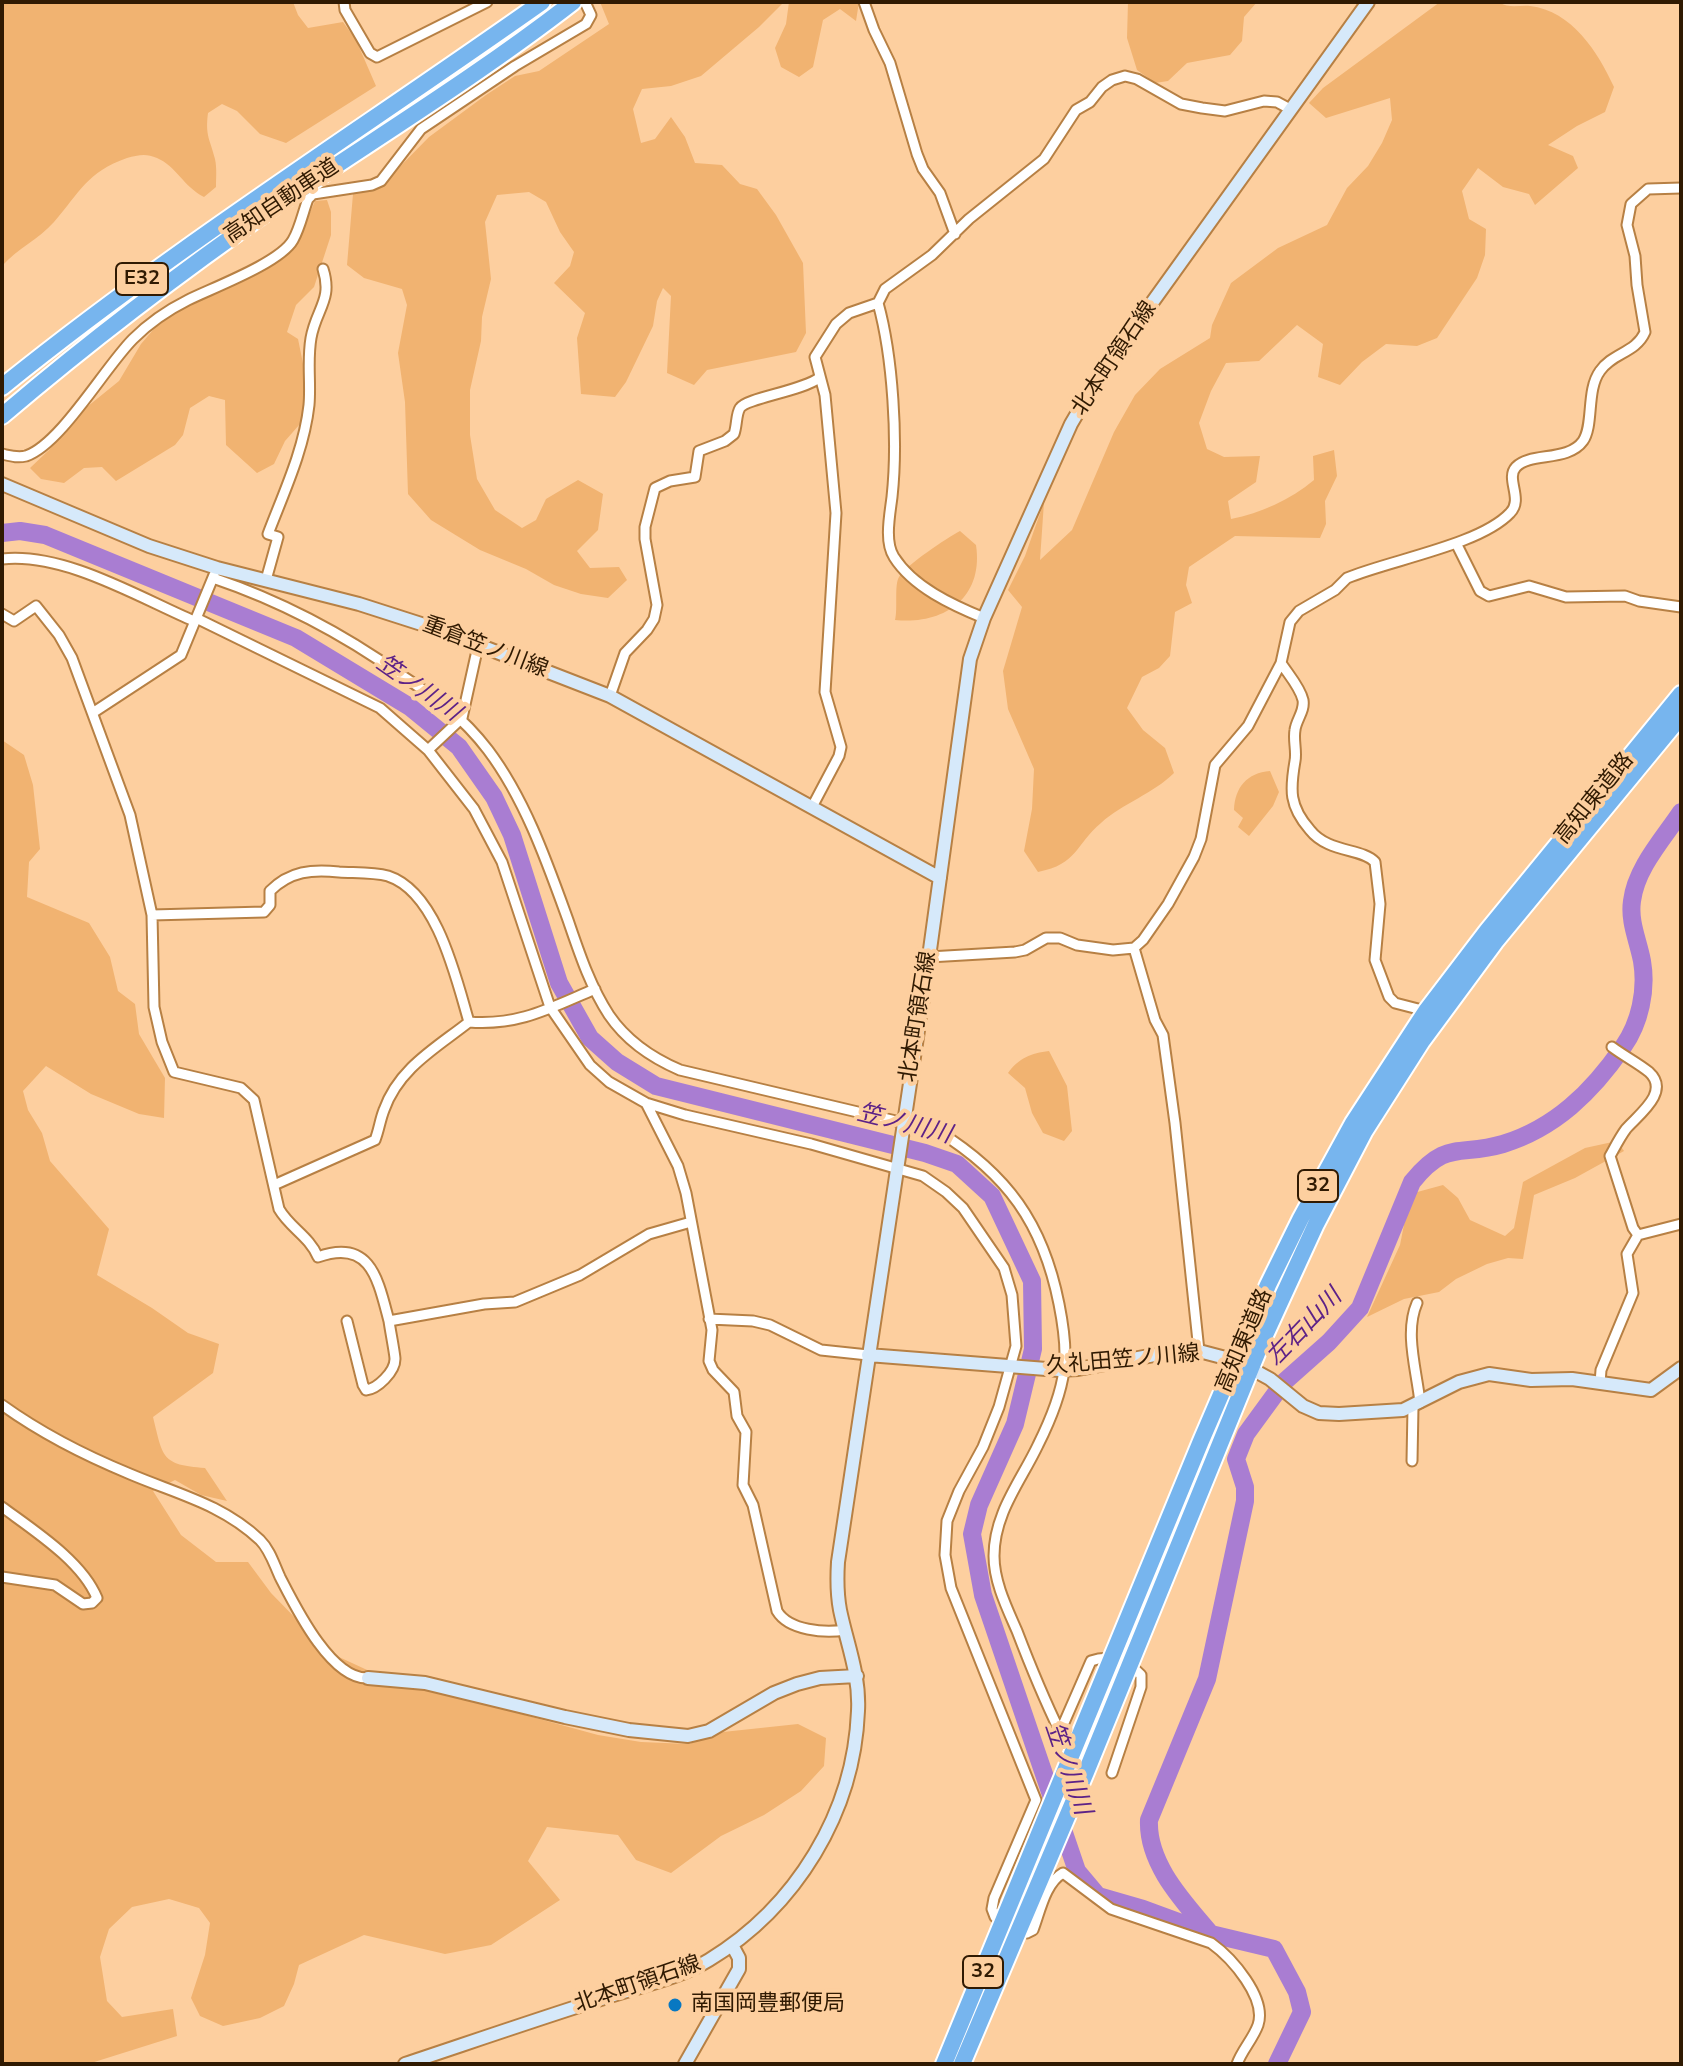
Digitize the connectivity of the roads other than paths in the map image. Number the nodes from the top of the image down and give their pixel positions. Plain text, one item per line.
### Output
1 (344, 2) edge
2 (487, 2) edge
3 (542, 2) edge
4 (864, 2) edge
5 (1368, 2) edge
6 (582, 4) edge
7 (1290, 109) junction
8 (365, 135) junction
9 (1681, 188) edge
10 (955, 234) junction
11 (323, 269) dead end
12 (878, 303) junction
13 (819, 378) junction
14 (2, 387) edge
15 (2, 416) edge
16 (2, 454) edge
17 (2, 484) edge
18 (1456, 543) junction
19 (2, 559) edge
20 (213, 577) junction
21 (266, 580) junction
22 (1681, 607) edge
23 (2, 614) edge
24 (196, 618) junction
25 (984, 618) junction
26 (478, 646) junction
27 (1281, 663) junction
28 (1681, 694) edge
29 (610, 696) junction
30 (94, 712) junction
31 (1681, 716) edge
32 (460, 719) junction
33 (429, 749) junction
34 (812, 807) junction
35 (940, 878) junction
36 (152, 915) junction
37 (1134, 948) junction
38 (929, 957) junction
39 (592, 990) junction
40 (554, 1005) junction
41 (1426, 1011) junction
42 (469, 1022) junction
43 (1617, 1051) dead end
44 (646, 1103) junction
45 (902, 1122) junction
46 (896, 1165) junction
47 (274, 1185) junction
48 (691, 1222) junction
49 (1681, 1224) edge
50 (1638, 1235) junction
51 (1417, 1303) dead end
52 (709, 1319) junction
53 (347, 1321) dead end
54 (389, 1321) junction
55 (1199, 1351) junction
56 (868, 1355) junction
57 (1244, 1365) junction
58 (1013, 1367) junction
59 (1681, 1368) edge
60 (1062, 1370) junction
61 (1600, 1383) junction
62 (2, 1405) edge
63 (1417, 1405) junction
64 (1412, 1461) dead end
65 (2, 1507) edge
66 (2, 1577) edge
67 (845, 1630) junction
68 (1112, 1658) junction
69 (1130, 1665) junction
70 (857, 1676) junction
71 (368, 1678) joint
72 (1112, 1773) dead end
73 (1028, 1884) junction
74 (1011, 1926) junction
75 (732, 1945) junction
76 (405, 2064) edge
77 (685, 2064) edge
78 (944, 2064) edge
79 (962, 2064) edge
80 (1237, 2064) edge

1 - 2 street
3 - 8 highway, 高知自動車道 / E32
4 - 10 street
5 - 7 main road, 北本町領石線
6 - 8 highway, 高知自動車道 / E32
6 - 16 street
7 - 10 street
7 - 25 main road, 北本町領石線
8 - 14 highway, 高知自動車道 / E32
8 - 15 highway, 高知自動車道 / E32
9 - 18 street
10 - 12 street
11 - 21 street
12 - 13 street
12 - 25 street
13 - 29 street
13 - 34 street
17 - 20 main road, 重倉笠ノ川線
18 - 22 street
18 - 27 street
19 - 24 street
20 - 21 main road, 重倉笠ノ川線
20 - 24 street
20 - 32 street
21 - 26 main road, 重倉笠ノ川線
23 - 30 street
24 - 30 street
24 - 33 street
25 - 35 main road, 北本町領石線
26 - 29 main road, 重倉笠ノ川線
26 - 32 street
27 - 37 street
27 - 41 street
28 - 41 highway, 高知東道路 / 32
29 - 34 main road, 重倉笠ノ川線
30 - 36 street
31 - 57 highway, 高知東道路 / 32
32 - 33 street
32 - 39 street
33 - 40 street
34 - 35 main road, 重倉笠ノ川線
35 - 38 main road, 北本町領石線
36 - 42 street
36 - 47 street
37 - 38 street
37 - 55 street
38 - 45 main road, 北本町領石線
39 - 40 street
39 - 45 street
40 - 42 street
40 - 44 street
41 - 57 highway, 高知東道路 / 32
42 - 47 street
43 - 50 street
44 - 46 street
44 - 48 street
45 - 46 main road, 北本町領石線
45 - 60 street
46 - 56 main road, 北本町領石線
46 - 58 street
47 - 54 street
48 - 52 street
48 - 54 street
49 - 50 street
50 - 61 street
51 - 63 street
52 - 56 street
52 - 67 street
53 - 54 street
55 - 57 main road, 久礼田笠ノ川線
55 - 60 main road, 久礼田笠ノ川線
56 - 58 main road, 久礼田笠ノ川線
56 - 67 main road, 北本町領石線
57 - 63 main road, 久礼田笠ノ川線
57 - 68 highway, 高知東道路 / 32
57 - 69 highway, 高知東道路 / 32
58 - 60 main road, 久礼田笠ノ川線
58 - 74 street
59 - 61 main road, 久礼田笠ノ川線
60 - 68 street
61 - 63 main road, 久礼田笠ノ川線
62 - 71 street
63 - 64 street
65 - 66 street
67 - 70 main road, 北本町領石線
68 - 69 street
68 - 73 highway, 高知東道路 / 32
69 - 72 street
69 - 73 highway, 高知東道路 / 32
70 - 71 main road
70 - 75 main road, 北本町領石線
73 - 74 highway, 高知東道路 / 32
74 - 78 highway, 高知東道路 / 32
74 - 79 highway, 高知東道路 / 32
74 - 80 street
75 - 76 main road, 北本町領石線
75 - 77 main road

